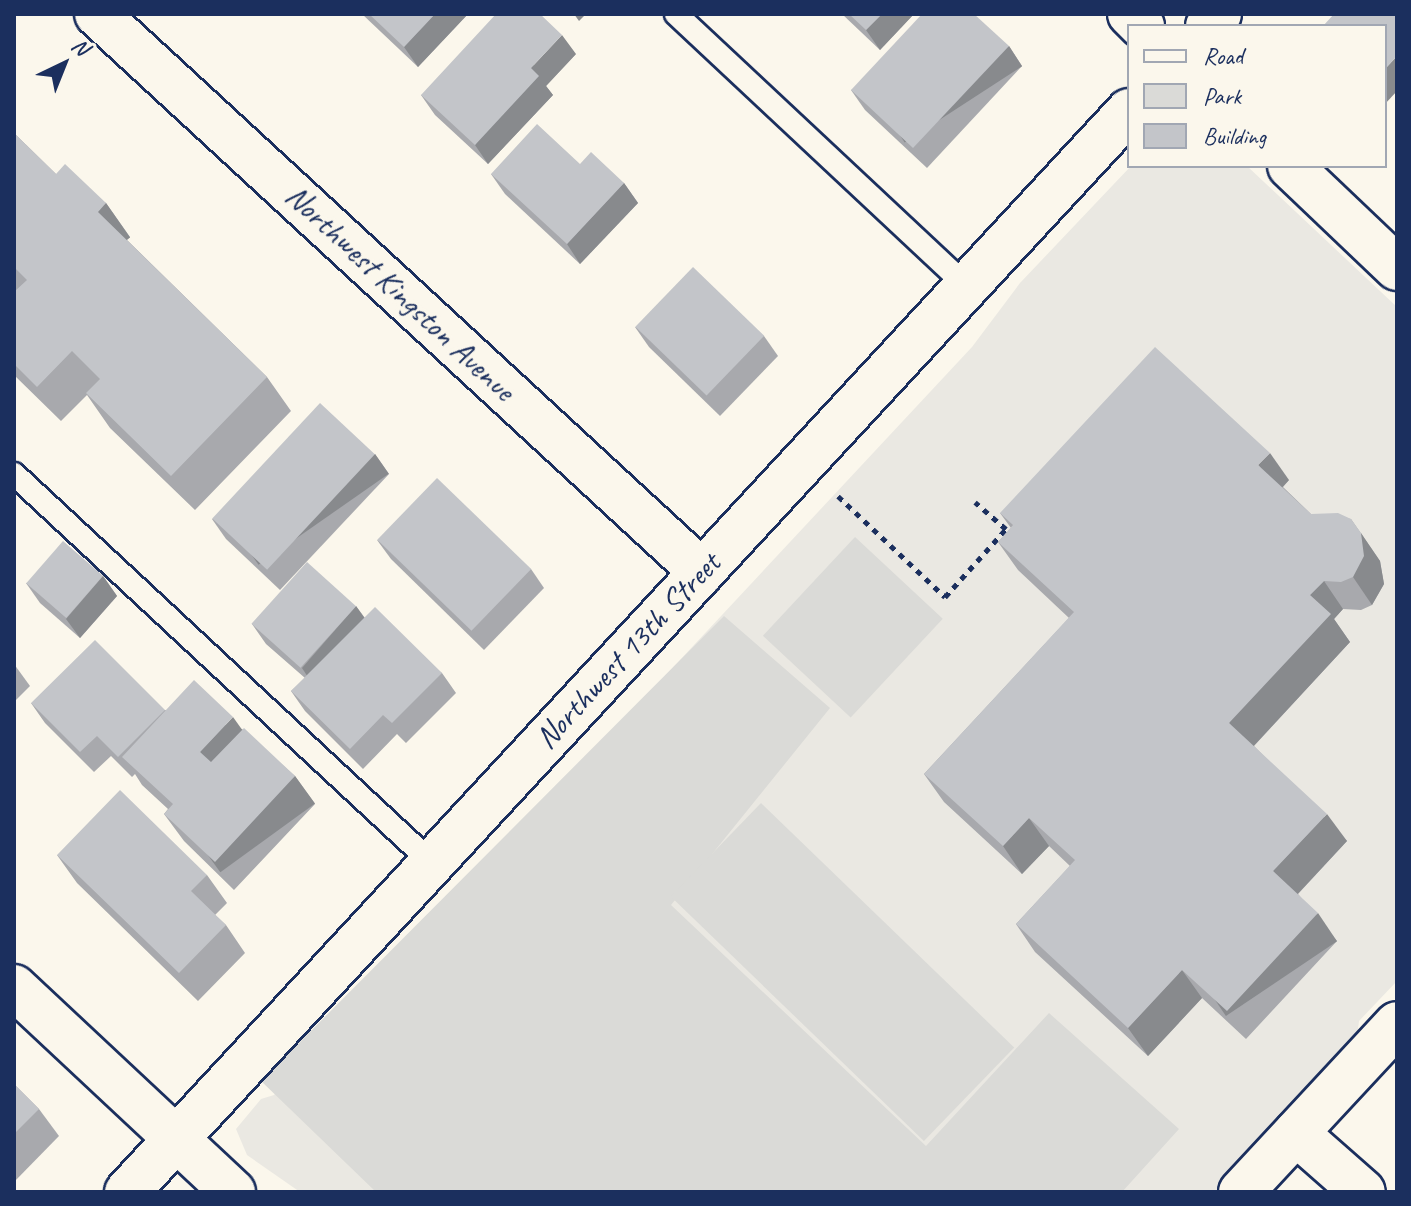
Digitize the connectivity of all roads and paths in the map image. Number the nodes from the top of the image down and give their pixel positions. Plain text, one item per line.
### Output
1 (97, 14) edge
2 (676, 14) edge
3 (1127, 113) edge
4 (1292, 168) edge
5 (1397, 268) edge
6 (967, 286) junction
7 (802, 463) junction
8 (14, 474) edge
9 (975, 502) dead end
10 (702, 572) junction
11 (432, 863) junction
12 (14, 987) edge
13 (1397, 1024) edge
14 (1296, 1133) junction
15 (176, 1139) junction
16 (127, 1192) edge
17 (233, 1192) edge
18 (1241, 1192) edge
19 (1363, 1192) edge

1 - 10 street, Northwest Kingston Avenue
2 - 6 lane
3 - 6 street, Northwest 13th Street
4 - 5 street
6 - 7 street, Northwest 13th Street
7 - 9 path
7 - 10 street, Northwest 13th Street
8 - 11 lane
10 - 11 street, Northwest 13th Street
11 - 15 street, Northwest 13th Street
12 - 15 street
13 - 14 street
14 - 18 street
14 - 19 street
15 - 16 street, Northwest 13th Street
15 - 17 street

